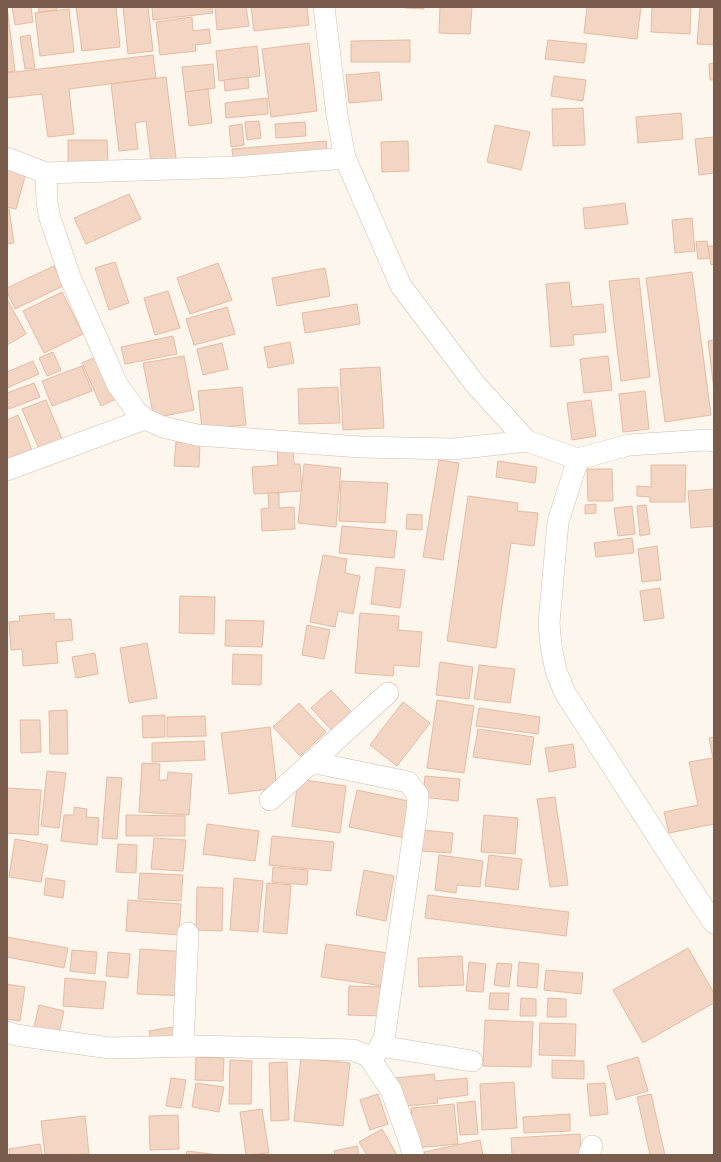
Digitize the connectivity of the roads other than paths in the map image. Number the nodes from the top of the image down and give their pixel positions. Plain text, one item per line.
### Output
1 (324, 7) edge
2 (7, 158) edge
3 (344, 158) junction
4 (46, 173) junction
5 (145, 419) junction
6 (527, 441) junction
7 (714, 441) edge
8 (578, 459) junction
9 (7, 470) edge
10 (388, 693) dead end
11 (311, 762) junction
12 (270, 800) dead end
13 (714, 923) edge
14 (188, 933) dead end
15 (7, 1032) edge
16 (183, 1046) junction
17 (376, 1053) junction
18 (472, 1061) dead end
19 (413, 1155) edge

1 - 3 street
2 - 4 street
3 - 4 street
3 - 6 street
4 - 5 street
5 - 6 street
5 - 9 street
6 - 8 street
7 - 8 street
8 - 13 street
10 - 11 street
11 - 12 street
11 - 17 street
14 - 16 street
15 - 16 street
16 - 17 street
17 - 18 street
17 - 19 street

